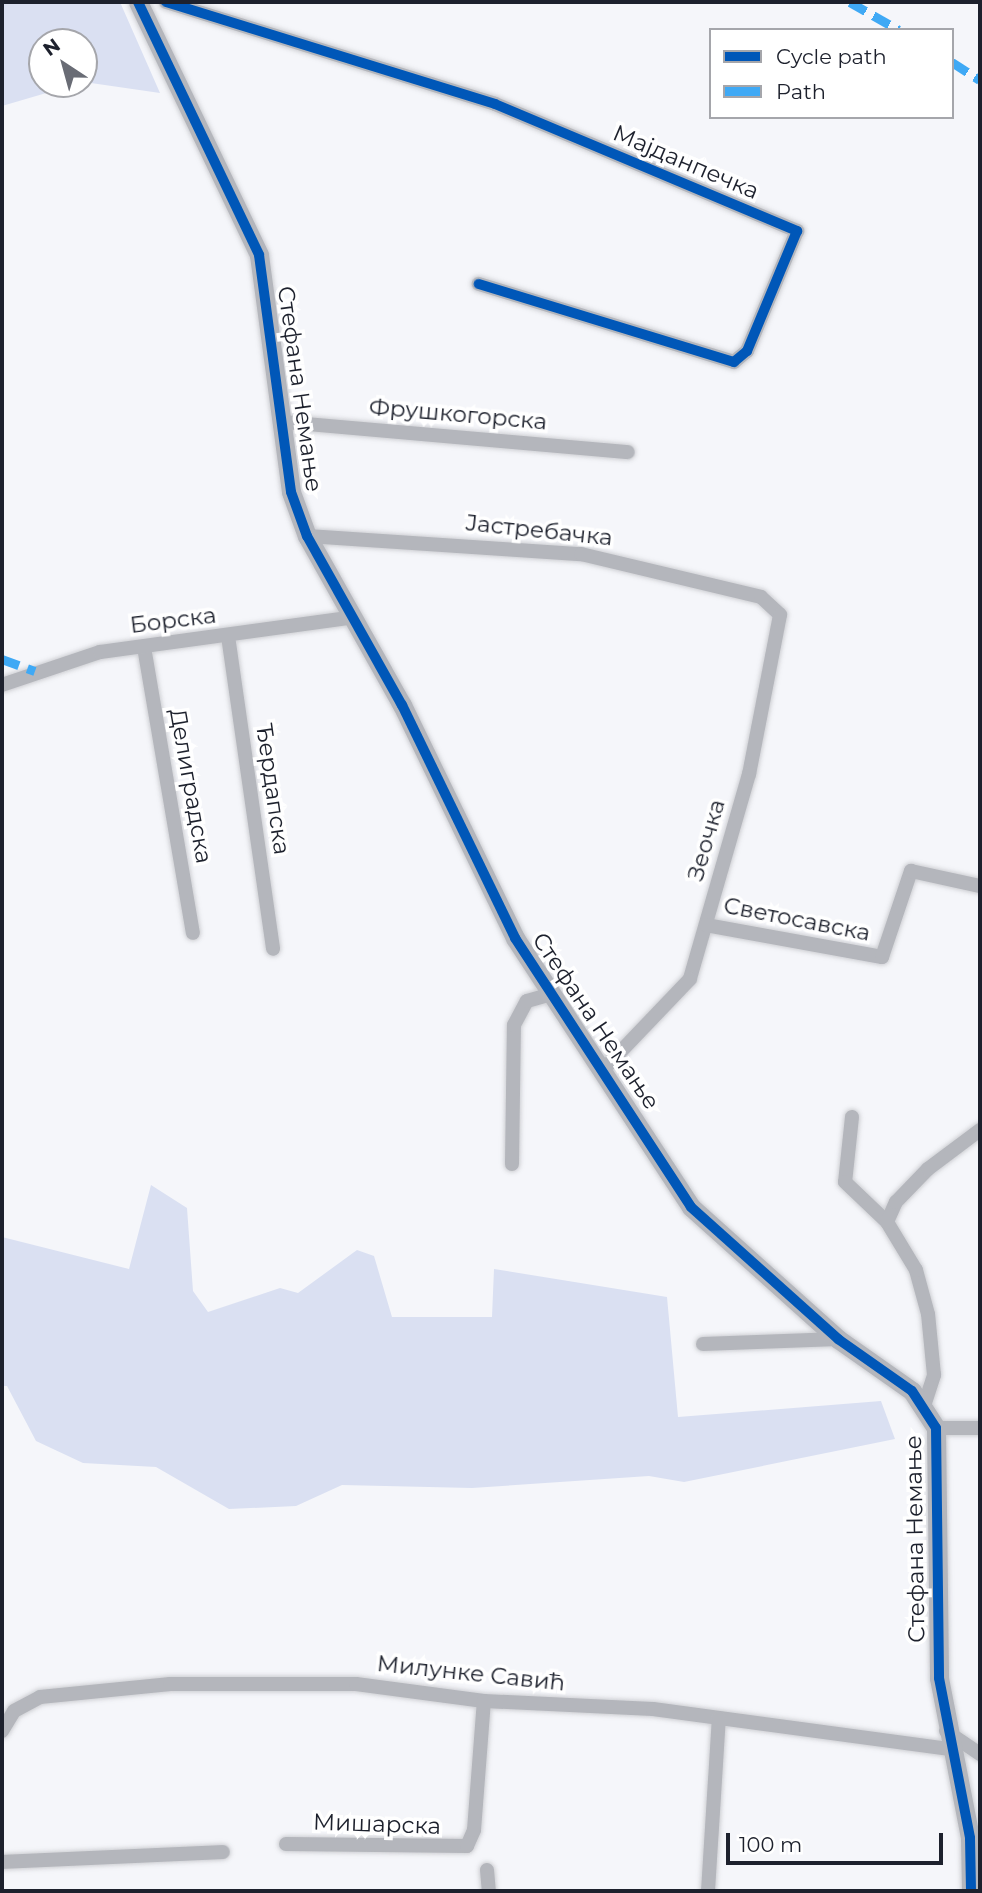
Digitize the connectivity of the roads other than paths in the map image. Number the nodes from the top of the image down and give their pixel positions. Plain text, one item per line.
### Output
1 (138, 2) edge
2 (166, 2) edge
3 (478, 284) dead end
4 (284, 422) junction
5 (628, 452) dead end
6 (307, 536) junction
7 (761, 597) joint
8 (354, 617) junction
9 (228, 636) junction
10 (144, 647) junction
11 (2, 685) edge
12 (980, 886) edge
13 (706, 925) junction
14 (193, 933) dead end
15 (273, 949) dead end
16 (548, 995) junction
17 (603, 1070) junction
18 (852, 1117) dead end
19 (980, 1130) edge
20 (512, 1164) dead end
21 (887, 1222) junction
22 (838, 1339) junction
23 (703, 1344) dead end
24 (924, 1406) junction
25 (936, 1428) junction
26 (980, 1428) edge
27 (484, 1701) junction
28 (8, 1710) edge
29 (719, 1718) junction
30 (2, 1731) edge
31 (946, 1740) junction
32 (980, 1754) edge
33 (975, 1840) edge
34 (286, 1844) dead end
35 (223, 1853) dead end
36 (2, 1862) edge
37 (487, 1870) dead end
38 (489, 1891) edge
39 (708, 1891) edge
40 (971, 1891) edge

1 - 4 street, Стефана Немање
2 - 3 street, Мајданпечка
4 - 5 street, Фрушкогорска
4 - 6 street, Стефана Немање
6 - 7 street, Јастребачка
6 - 8 street, Стефана Немање
7 - 13 street, Зеочка
8 - 9 street, Борска
8 - 16 street, Стефана Немање
9 - 10 street, Борска
9 - 15 street, Ђердапска
10 - 11 street, Борска
10 - 14 street, Делиградска
12 - 13 street, Светосавска
13 - 17 street, Зеочка
16 - 17 street, Стефана Немање
16 - 20 street
17 - 22 street, Стефана Немање
18 - 21 street
19 - 21 street
21 - 24 street
22 - 23 street
22 - 24 street, Стефана Немање
24 - 25 street, Стефана Немање
25 - 26 street
25 - 31 street, Стефана Немање
27 - 28 street, Милунке Савић
27 - 29 street, Милунке Савић
27 - 34 street, Мишарска
28 - 30 street, Милунке Савић
29 - 31 street, Милунке Савић
29 - 39 street
31 - 32 street
31 - 33 street, Стефана Немање
33 - 40 street, Стефана Немање
35 - 36 street
37 - 38 street

